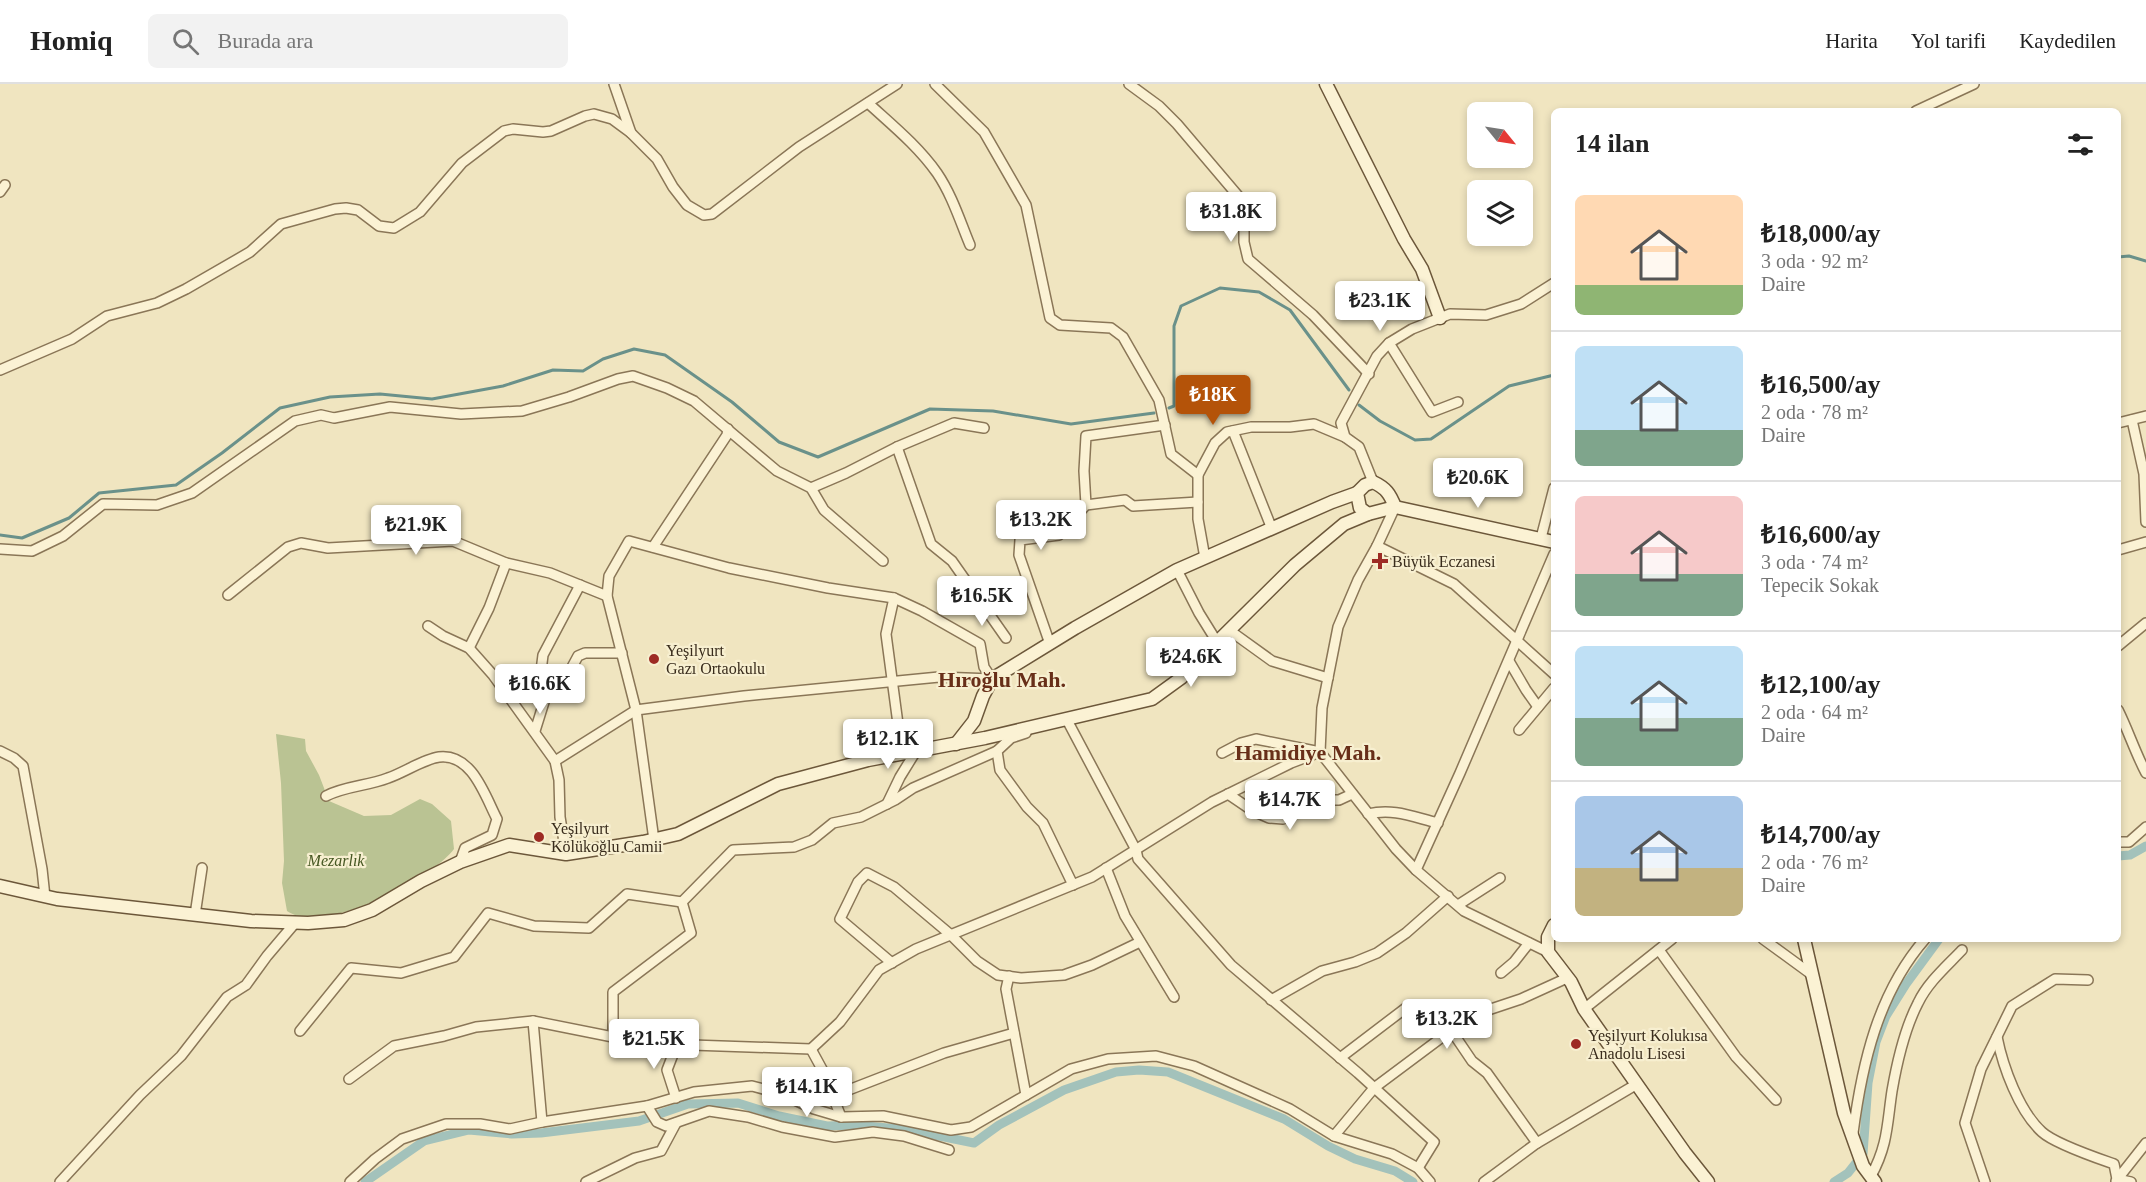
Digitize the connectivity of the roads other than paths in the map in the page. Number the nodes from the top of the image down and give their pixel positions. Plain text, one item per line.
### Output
1 (614, 84) edge
2 (897, 84) edge
3 (935, 84) edge
4 (1129, 84) edge
5 (1326, 84) edge
6 (1974, 84) edge
7 (868, 103) junction
8 (1922, 108) edge
9 (631, 133) junction
10 (970, 245) dead end
11 (1551, 285) edge
12 (1440, 318) junction
13 (1389, 343) junction
14 (0, 370) edge
15 (1369, 374) junction
16 (1458, 402) dead end
17 (2146, 416) edge
18 (2132, 420) junction
19 (2121, 422) edge
20 (1165, 425) junction
21 (984, 428) dead end
22 (728, 429) junction
23 (1233, 431) junction
24 (1345, 437) junction
25 (897, 447) junction
26 (1198, 475) junction
27 (1373, 482) junction
28 (811, 488) junction
29 (1357, 493) junction
30 (1198, 502) junction
31 (1086, 505) junction
32 (1395, 507) junction
33 (1368, 514) junction
34 (1550, 521) edge
35 (2146, 522) edge
36 (1272, 529) junction
37 (1541, 538) junction
38 (1551, 541) edge
39 (2146, 542) edge
40 (1377, 546) junction
41 (653, 547) junction
42 (0, 549) edge
43 (2121, 549) edge
44 (1205, 558) junction
45 (883, 561) dead end
46 (1551, 561) edge
47 (506, 563) junction
48 (1177, 570) junction
49 (580, 585) junction
50 (228, 595) dead end
51 (607, 596) junction
52 (894, 598) junction
53 (2146, 623) edge
54 (428, 626) dead end
55 (1229, 630) junction
56 (1006, 638) dead end
57 (1217, 642) junction
58 (1517, 642) junction
59 (1050, 644) junction
60 (2121, 644) edge
61 (469, 648) junction
62 (622, 653) junction
63 (1509, 661) junction
64 (571, 669) dead end
65 (1551, 671) edge
66 (1328, 678) junction
67 (992, 679) junction
68 (891, 682) junction
69 (1551, 691) edge
70 (1538, 706) junction
71 (636, 710) junction
72 (2121, 717) edge
73 (1067, 720) junction
74 (1047, 724) junction
75 (1519, 730) dead end
76 (535, 731) junction
77 (956, 744) junction
78 (0, 751) edge
79 (916, 751) junction
80 (997, 751) junction
81 (1320, 752) junction
82 (1222, 753) dead end
83 (902, 754) junction
84 (555, 761) junction
85 (2146, 772) edge
86 (900, 777) junction
87 (904, 794) junction
88 (1228, 794) junction
89 (1352, 794) junction
90 (326, 796) dead end
91 (886, 804) junction
92 (1368, 814) junction
93 (1438, 823) junction
94 (2146, 827) edge
95 (654, 840) junction
96 (2121, 842) edge
97 (1136, 850) junction
98 (566, 854) junction
99 (460, 862) junction
100 (202, 868) dead end
101 (1106, 868) junction
102 (1416, 870) junction
103 (1500, 878) dead end
104 (1073, 885) junction
105 (0, 886) edge
106 (1448, 896) junction
107 (45, 897) junction
108 (682, 902) junction
109 (1458, 905) junction
110 (195, 915) junction
111 (295, 922) junction
112 (1551, 931) edge
113 (951, 935) junction
114 (1140, 942) junction
115 (1668, 942) edge
116 (1767, 942) edge
117 (1805, 942) edge
118 (1923, 942) edge
119 (1529, 943) junction
120 (1659, 950) junction
121 (1962, 950) dead end
122 (1548, 952) junction
123 (892, 963) junction
124 (1501, 973) dead end
125 (1811, 974) junction
126 (1009, 976) junction
127 (1568, 978) junction
128 (2088, 980) dead end
129 (1174, 997) dead end
130 (1271, 1000) junction
131 (1407, 1007) dead end
132 (1584, 1009) junction
133 (532, 1021) junction
134 (1451, 1030) junction
135 (300, 1031) dead end
136 (1014, 1033) junction
137 (613, 1037) junction
138 (1997, 1037) junction
139 (677, 1044) junction
140 (811, 1049) junction
141 (1340, 1058) junction
142 (349, 1078) dead end
143 (1637, 1084) junction
144 (1374, 1088) junction
145 (1026, 1095) junction
146 (833, 1096) junction
147 (676, 1098) junction
148 (1776, 1100) dead end
149 (649, 1109) junction
150 (841, 1117) junction
151 (542, 1122) junction
152 (676, 1123) junction
153 (1334, 1136) junction
154 (1852, 1137) junction
155 (1537, 1143) junction
156 (2146, 1143) edge
157 (949, 1150) dead end
158 (1418, 1168) junction
159 (1870, 1174) edge
160 (2116, 1181) edge
161 (60, 1182) edge
162 (350, 1182) edge
163 (586, 1182) edge
164 (1431, 1182) edge
165 (1484, 1182) edge
166 (1707, 1182) edge
167 (1985, 1182) edge
168 (2131, 1182) edge

1 - 9 street
2 - 7 street
3 - 20 street
4 - 15 street
5 - 12 main road
6 - 8 street
7 - 9 street
7 - 10 street
9 - 14 street
11 - 12 street
12 - 13 street
13 - 15 street
13 - 16 street
15 - 24 street
17 - 18 street
18 - 19 street
18 - 35 street
20 - 26 street
20 - 31 street
21 - 25 street
22 - 28 street
22 - 41 street
22 - 42 street
23 - 24 street
23 - 26 street
23 - 36 street
24 - 27 street
25 - 28 street
25 - 56 street
26 - 30 street
27 - 29 main road
27 - 32 main road
28 - 45 street
29 - 33 main road
29 - 36 main road
30 - 31 street
30 - 44 street
31 - 59 street
32 - 33 main road
32 - 37 main road
32 - 40 street
33 - 55 main road
34 - 37 street
36 - 44 main road
37 - 38 main road
39 - 43 street
40 - 58 street
40 - 66 street
41 - 51 street
41 - 52 street
44 - 48 main road
46 - 58 street
47 - 49 street
47 - 50 street
47 - 61 street
48 - 57 street
48 - 59 main road
49 - 51 street
49 - 76 street
51 - 62 street
52 - 67 street
52 - 68 street
53 - 60 street
54 - 61 street
55 - 57 main road
55 - 66 street
57 - 73 main road
58 - 63 street
58 - 65 street
59 - 67 main road
61 - 76 street
62 - 64 street
62 - 71 street
63 - 70 street
63 - 93 street
66 - 81 street
67 - 68 street
67 - 77 main road
68 - 71 street
68 - 83 street
69 - 70 street
70 - 75 street
71 - 84 street
71 - 95 street
72 - 85 street
73 - 74 main road
73 - 97 street
74 - 77 main road
74 - 80 street
76 - 84 street
77 - 79 main road
78 - 107 street
79 - 83 main road
79 - 86 street
80 - 87 street
80 - 104 street
81 - 82 street
81 - 88 street
81 - 89 street
83 - 95 main road
84 - 98 street
86 - 87 street
86 - 91 street
87 - 91 street
88 - 89 street
88 - 97 street
89 - 92 street
90 - 99 street
91 - 108 street
92 - 93 street
92 - 102 street
93 - 102 street
94 - 96 street
95 - 98 main road
97 - 101 street
97 - 130 street
98 - 99 main road
99 - 111 main road
100 - 110 street
101 - 104 street
101 - 114 street
102 - 106 street
103 - 109 street
104 - 113 street
105 - 107 main road
106 - 109 street
106 - 130 street
107 - 110 main road
108 - 135 street
108 - 137 street
109 - 119 street
110 - 111 main road
111 - 161 street
112 - 122 main road
113 - 123 street
113 - 123 street
113 - 126 street
114 - 126 street
114 - 129 street
115 - 120 street
116 - 125 street
117 - 125 main road
118 - 154 street
119 - 122 street
119 - 124 street
120 - 132 street
120 - 148 street
121 - 159 street
122 - 127 main road
123 - 140 street
125 - 154 main road
126 - 136 street
127 - 132 main road
127 - 134 street
128 - 138 street
130 - 141 street
131 - 141 street
132 - 143 main road
133 - 137 street
133 - 142 street
133 - 151 street
134 - 144 street
134 - 155 street
136 - 145 street
136 - 146 street
137 - 139 street
138 - 160 street
138 - 167 street
139 - 140 street
139 - 147 street
140 - 146 street
141 - 144 street
143 - 155 street
143 - 166 main road
144 - 153 street
144 - 158 street
145 - 150 street
145 - 153 street
146 - 150 street
147 - 149 street
147 - 150 street
149 - 151 street
149 - 152 street
151 - 162 street
152 - 157 street
152 - 163 street
153 - 158 street
154 - 159 main road
155 - 165 street
156 - 160 street
158 - 164 street
160 - 168 street

